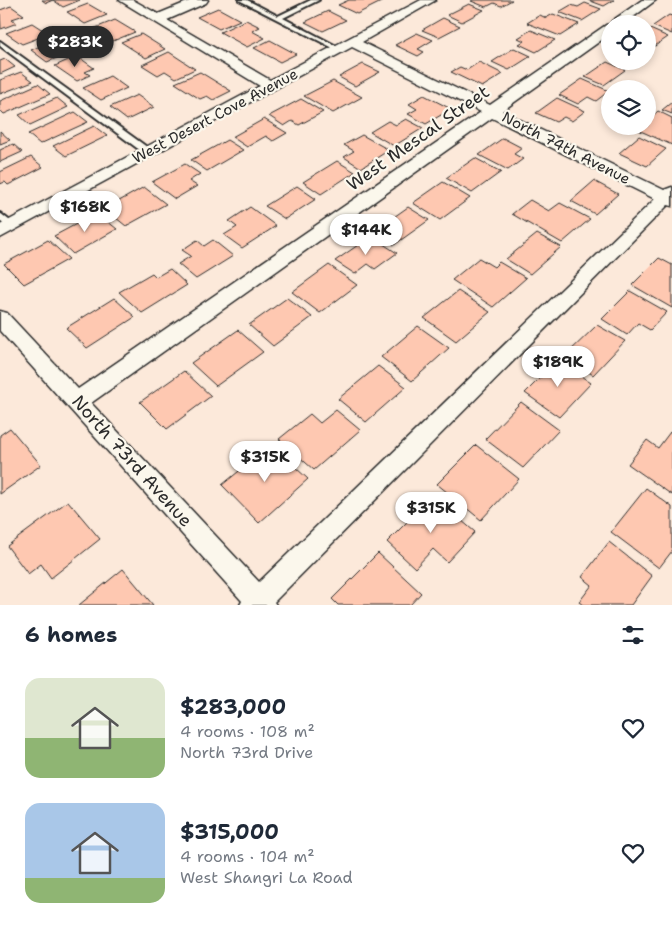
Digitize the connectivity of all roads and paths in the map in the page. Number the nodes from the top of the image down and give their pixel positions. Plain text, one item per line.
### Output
1 (125, 0) edge
2 (202, 0) edge
3 (242, 0) edge
4 (316, 0) edge
5 (430, 0) edge
6 (650, 0) edge
7 (629, 15) edge
8 (278, 18) junction
9 (158, 19) junction
10 (601, 34) edge
11 (352, 42) junction
12 (0, 43) edge
13 (339, 49) junction
14 (270, 86) junction
15 (492, 111) junction
16 (148, 152) junction
17 (670, 197) edge
18 (4, 225) edge
19 (0, 318) edge
20 (78, 401) junction
21 (258, 603) edge

1 - 9 street
2 - 9 street
3 - 8 lane
4 - 8 lane
5 - 11 street, West Desert Cove Avenue
6 - 7 street
8 - 13 lane
9 - 14 street
10 - 15 street, West Mescal Street
11 - 13 street, West Desert Cove Avenue
11 - 15 street, North 74th Avenue
12 - 16 lane
13 - 14 street, West Desert Cove Avenue
14 - 16 street, West Desert Cove Avenue
15 - 17 street, North 74th Avenue
15 - 20 street, West Mescal Street
16 - 18 street, West Desert Cove Avenue
17 - 21 street
19 - 20 street, North 73rd Avenue
20 - 21 street, North 73rd Avenue

